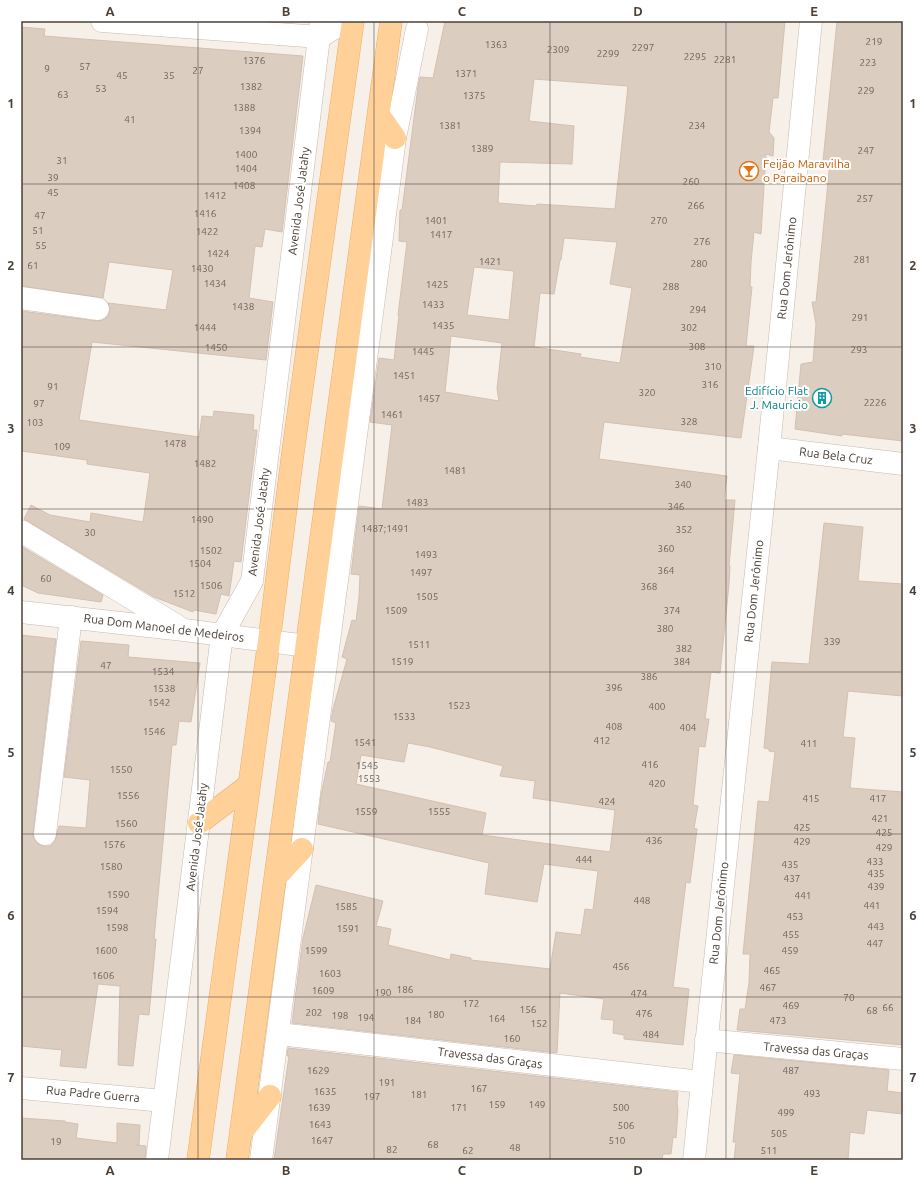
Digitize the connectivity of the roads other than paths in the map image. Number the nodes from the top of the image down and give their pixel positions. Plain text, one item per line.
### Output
1 (102, 21) edge
2 (346, 21) edge
3 (353, 21) edge
4 (391, 21) edge
5 (811, 21) edge
6 (320, 29) edge
7 (417, 29) dead end
8 (379, 115) junction
9 (396, 138) junction
10 (21, 298) edge
11 (98, 309) dead end
12 (769, 448) junction
13 (903, 464) edge
14 (21, 530) edge
15 (21, 612) edge
16 (71, 617) junction
17 (184, 630) junction
18 (222, 635) junction
19 (269, 641) junction
20 (307, 646) junction
21 (250, 785) junction
22 (199, 823) junction
23 (45, 834) dead end
24 (302, 849) junction
25 (276, 877) junction
26 (279, 1034) junction
27 (706, 1040) junction
28 (903, 1059) edge
29 (701, 1082) junction
30 (21, 1088) edge
31 (270, 1096) junction
32 (164, 1101) junction
33 (241, 1133) junction
34 (157, 1160) edge
35 (198, 1160) edge
36 (237, 1160) edge
37 (261, 1160) edge
38 (694, 1160) edge

1 - 6 street
2 - 6 street
3 - 19 main road, Avenida José Jatahy
4 - 8 main road
5 - 12 street, Rua Dom Jerônimo
6 - 18 street, Avenida José Jatahy
7 - 9 street
8 - 9 main road
8 - 20 main road
9 - 24 street
10 - 11 street
12 - 13 street, Rua Bela Cruz
12 - 27 street, Rua Dom Jerônimo
14 - 17 street
15 - 16 street, Rua Dom Manoel de Medeiros
16 - 17 street, Rua Dom Manoel de Medeiros
16 - 23 street
17 - 18 street, Rua Dom Manoel de Medeiros
18 - 19 street, Rua Dom Manoel de Medeiros
18 - 22 street, Avenida José Jatahy
19 - 20 street, Rua Dom Manoel de Medeiros
19 - 21 main road, Avenida José Jatahy
20 - 25 main road
21 - 22 main road
21 - 35 main road, Avenida José Jatahy
22 - 32 street, Avenida José Jatahy
24 - 25 main road
24 - 26 street
25 - 33 main road
26 - 29 street, Travessa das Graças
26 - 31 street
27 - 28 street, Travessa das Graças
27 - 29 street, Rua Dom Jerônimo
29 - 38 street, Rua Dom Jerônimo
30 - 32 street, Rua Padre Guerra
31 - 33 main road
31 - 37 street
32 - 34 street, Avenida José Jatahy
33 - 36 main road

